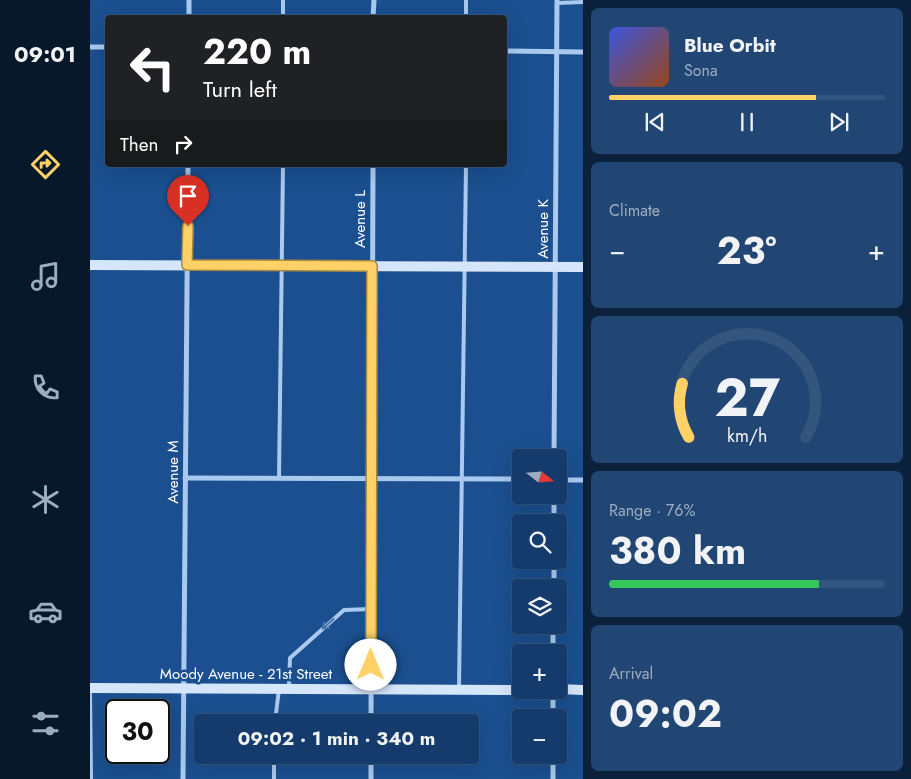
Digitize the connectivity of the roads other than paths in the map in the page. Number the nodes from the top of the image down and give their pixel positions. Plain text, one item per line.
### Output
1 (189, 0) edge
2 (282, 0) edge
3 (374, 0) edge
4 (466, 0) edge
5 (557, 2) edge
6 (583, 2) edge
7 (189, 15) edge
8 (283, 15) edge
9 (373, 15) edge
10 (466, 15) edge
11 (90, 47) edge
12 (105, 48) edge
13 (507, 51) edge
14 (557, 51) junction
15 (583, 52) edge
16 (188, 167) edge
17 (283, 167) edge
18 (372, 167) edge
19 (466, 167) edge
20 (90, 265) edge
21 (187, 265) junction
22 (283, 266) junction
23 (372, 266) junction
24 (466, 267) junction
25 (556, 267) junction
26 (583, 267) edge
27 (554, 449) edge
28 (372, 477) junction
29 (185, 478) junction
30 (279, 478) junction
31 (463, 479) junction
32 (512, 479) edge
33 (568, 480) edge
34 (583, 480) edge
35 (371, 609) junction
36 (90, 688) edge
37 (184, 689) junction
38 (284, 689) junction
39 (567, 689) edge
40 (371, 690) junction
41 (512, 690) edge
42 (583, 690) edge
43 (459, 691) junction
44 (277, 714) edge
45 (371, 714) edge
46 (274, 764) edge
47 (371, 764) edge
48 (553, 764) edge
49 (91, 779) edge
50 (183, 779) edge
51 (274, 779) edge
52 (371, 779) edge
53 (553, 779) edge

1 - 7 street
2 - 8 lane
3 - 9 street
4 - 10 lane
5 - 6 lane
5 - 14 street, Avenue K
11 - 12 street
13 - 14 street
14 - 15 street
14 - 25 street, Avenue K
16 - 21 street, Avenue M
17 - 22 lane
18 - 23 street, Avenue L
19 - 24 lane
20 - 21 street
21 - 22 street
21 - 29 street, Avenue M
22 - 23 street
22 - 30 lane
23 - 24 street
23 - 28 street, Avenue L
24 - 25 street
24 - 31 lane
25 - 26 street
25 - 27 street, Avenue K
28 - 30 street
28 - 31 street
28 - 35 street, Avenue L
29 - 30 street
29 - 37 street, Avenue M
31 - 32 street
31 - 43 lane
33 - 34 street
35 -> 38 lane
35 - 40 street, Avenue L
36 - 37 street, Moody Avenue - 21st Street
36 - 49 lane
37 - 38 street, Moody Avenue - 21st Street
37 - 50 street, Avenue M
38 - 40 street, Moody Avenue - 21st Street
38 - 44 lane
39 - 42 street
40 - 43 street, Moody Avenue - 21st Street
40 - 45 street, Avenue L
41 - 43 street, Moody Avenue - 21st Street
46 - 51 lane
47 - 52 street
48 - 53 street

